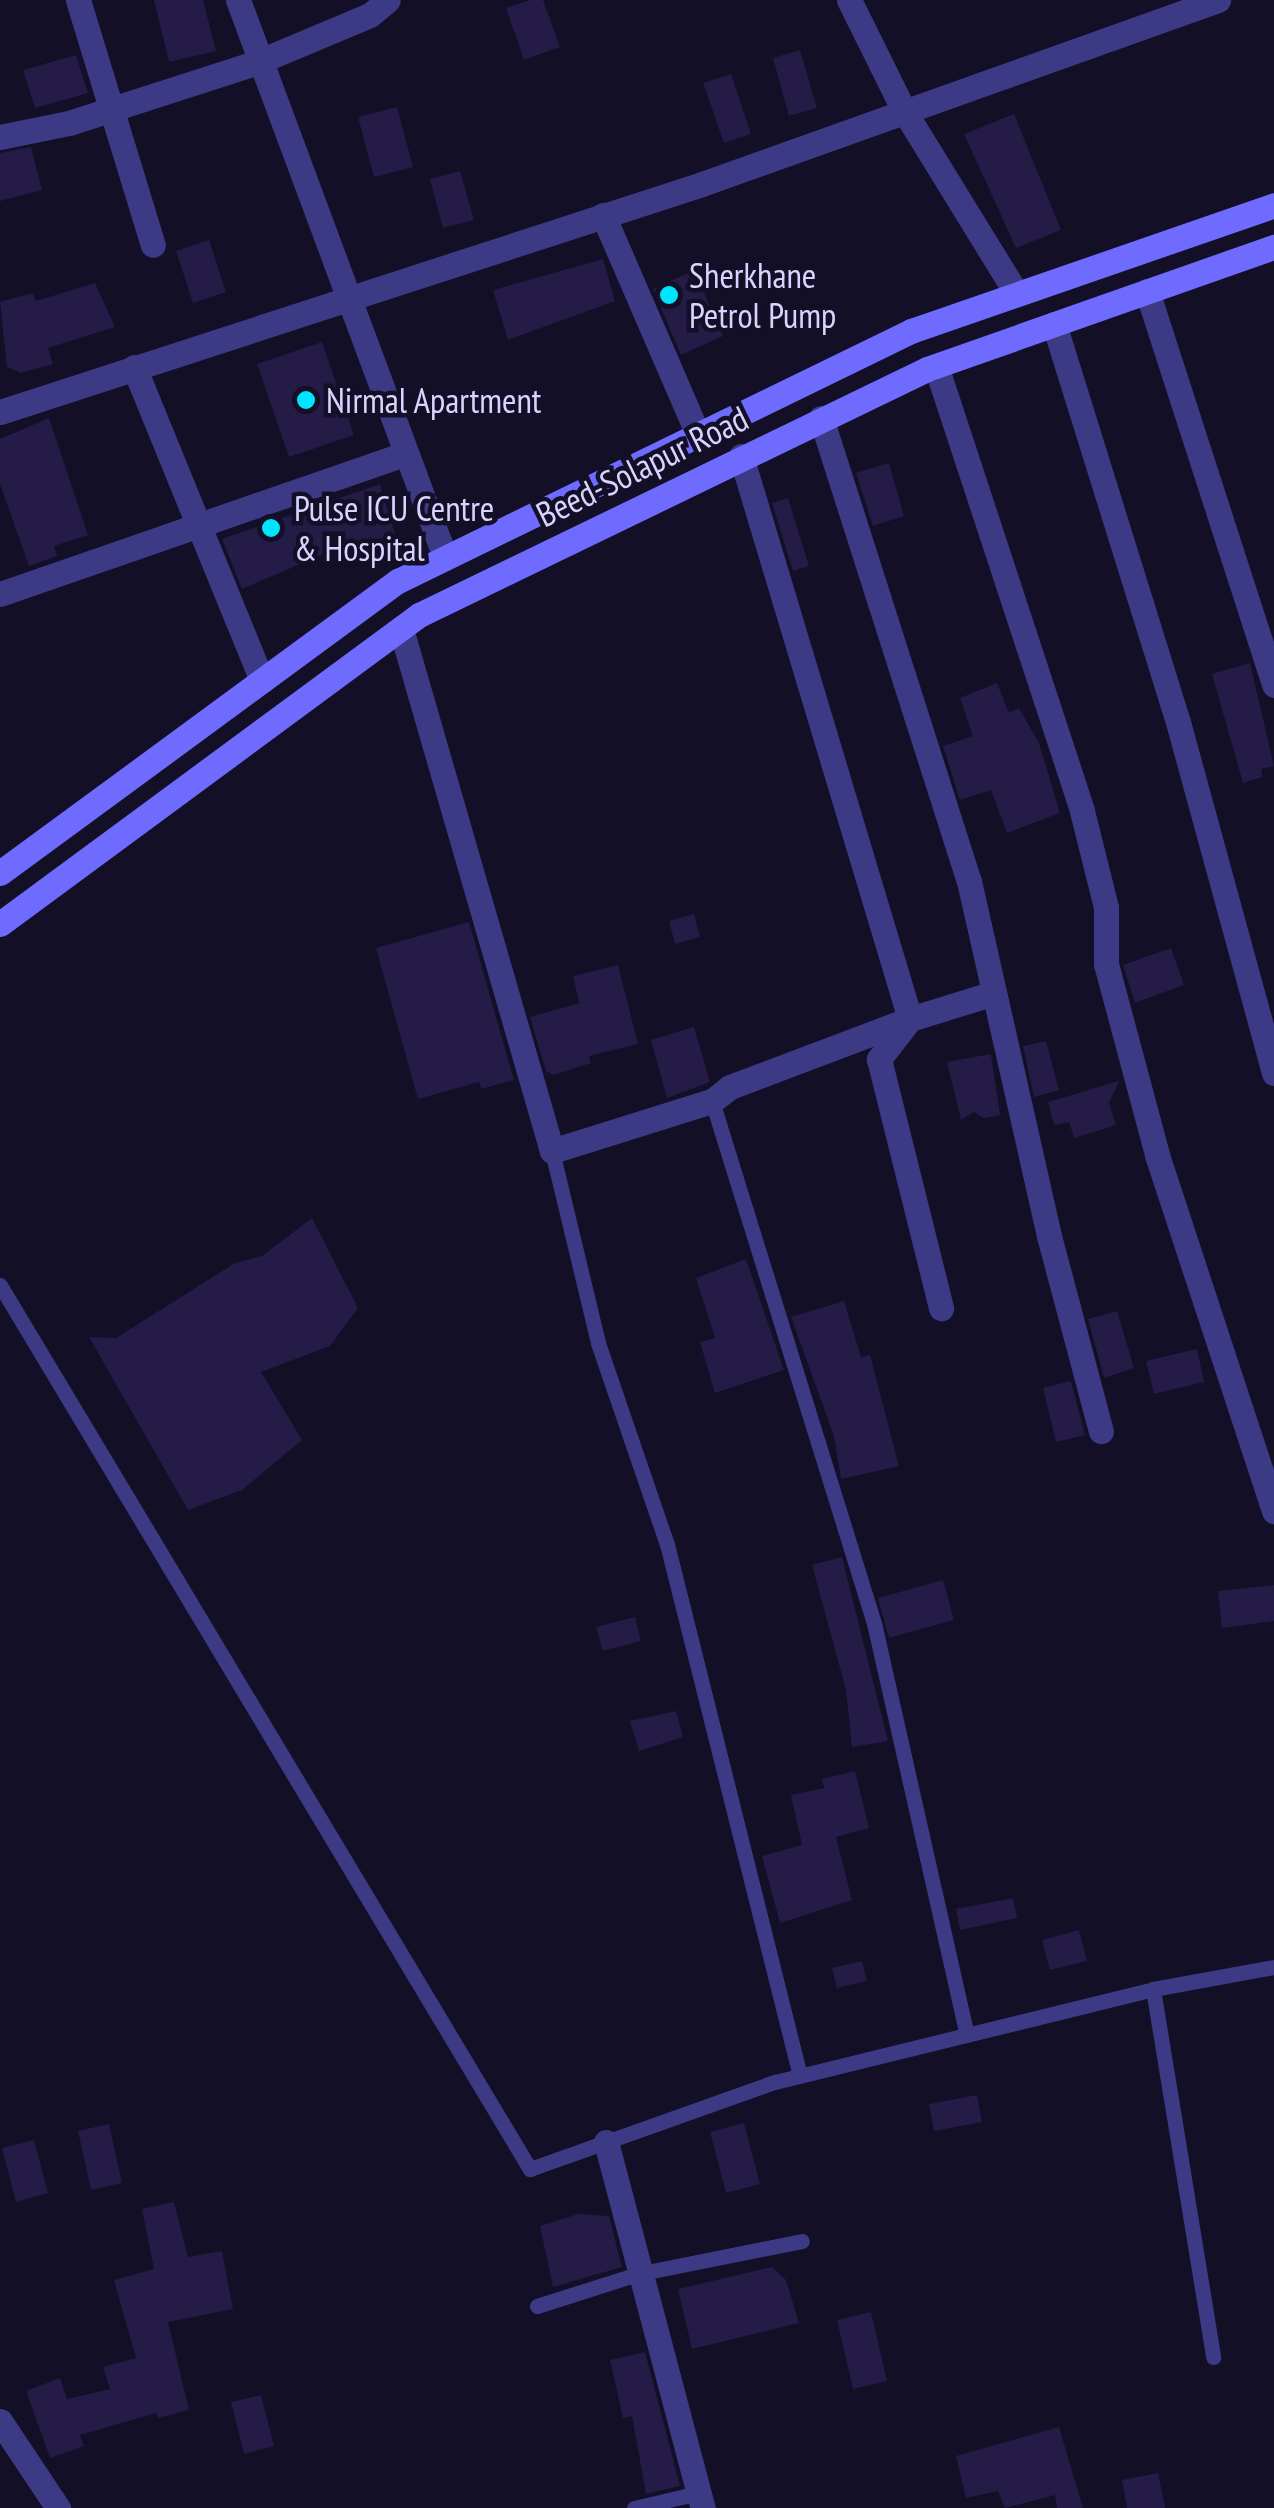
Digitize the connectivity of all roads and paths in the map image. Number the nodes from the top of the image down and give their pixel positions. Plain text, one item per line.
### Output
1 (78, 0) edge
2 (238, 0) edge
3 (388, 0) edge
4 (849, 0) edge
5 (1218, 0) edge
6 (258, 62) junction
7 (904, 108) junction
8 (110, 109) junction
9 (0, 137) edge
10 (1274, 205) edge
11 (603, 215) junction
12 (153, 244) dead end
13 (1274, 249) edge
14 (1147, 291) junction
15 (1016, 294) junction
16 (346, 298) junction
17 (1054, 324) junction
18 (936, 366) junction
19 (134, 367) junction
20 (0, 412) edge
21 (821, 418) junction
22 (697, 432) junction
23 (404, 454) junction
24 (741, 456) junction
25 (198, 526) junction
26 (445, 557) junction
27 (0, 594) edge
28 (402, 628) junction
29 (262, 681) junction
30 (1274, 685) edge
31 (0, 874) edge
32 (0, 924) edge
33 (994, 993) junction
34 (910, 1018) junction
35 (1274, 1073) edge
36 (712, 1101) junction
37 (552, 1152) junction
38 (0, 1285) edge
39 (942, 1308) dead end
40 (1101, 1430) dead end
41 (1274, 1511) edge
42 (1274, 1967) edge
43 (1154, 1989) junction
44 (967, 2035) junction
45 (800, 2076) junction
46 (606, 2142) junction
47 (802, 2241) dead end
48 (638, 2274) junction
49 (537, 2306) dead end
50 (1213, 2357) dead end
51 (0, 2421) edge
52 (702, 2500) edge
53 (58, 2508) edge
54 (634, 2508) edge

1 - 8 street
2 - 6 street
3 - 6 street
4 - 7 street
5 - 7 street
6 - 8 street
6 - 16 street
7 - 11 street
7 - 15 street
8 - 9 street
8 - 12 street
10 - 15 main road, Beed-Solapur Road
11 - 16 street
11 - 22 street
13 - 14 main road, Beed-Solapur Road
14 - 17 main road, Beed-Solapur Road
14 - 30 street
15 - 22 main road, Beed-Solapur Road
16 - 19 street
16 - 23 street
17 - 18 main road, Beed-Solapur Road
17 - 35 street
18 - 21 main road, Beed-Solapur Road
18 - 41 street
19 - 20 street
19 - 25 street
21 - 24 main road, Beed-Solapur Road
21 - 33 street
22 - 26 main road, Beed-Solapur Road
23 - 25 street
23 - 26 street
24 - 28 main road, Beed-Solapur Road
24 - 34 street
25 - 27 street
25 - 29 street
26 - 29 main road, Beed-Solapur Road
28 - 32 main road, Beed-Solapur Road
28 - 37 street
29 - 31 main road, Beed-Solapur Road
33 - 34 street
33 - 40 street
34 - 36 street
34 - 39 street
36 - 37 street
36 - 44 lane
37 - 45 lane
38 - 46 lane
42 - 43 lane
43 - 44 lane
43 - 50 lane
44 - 45 lane
45 - 46 lane
46 - 48 street
47 - 48 lane
48 - 49 lane
48 - 52 street
51 - 53 street
52 - 54 lane

